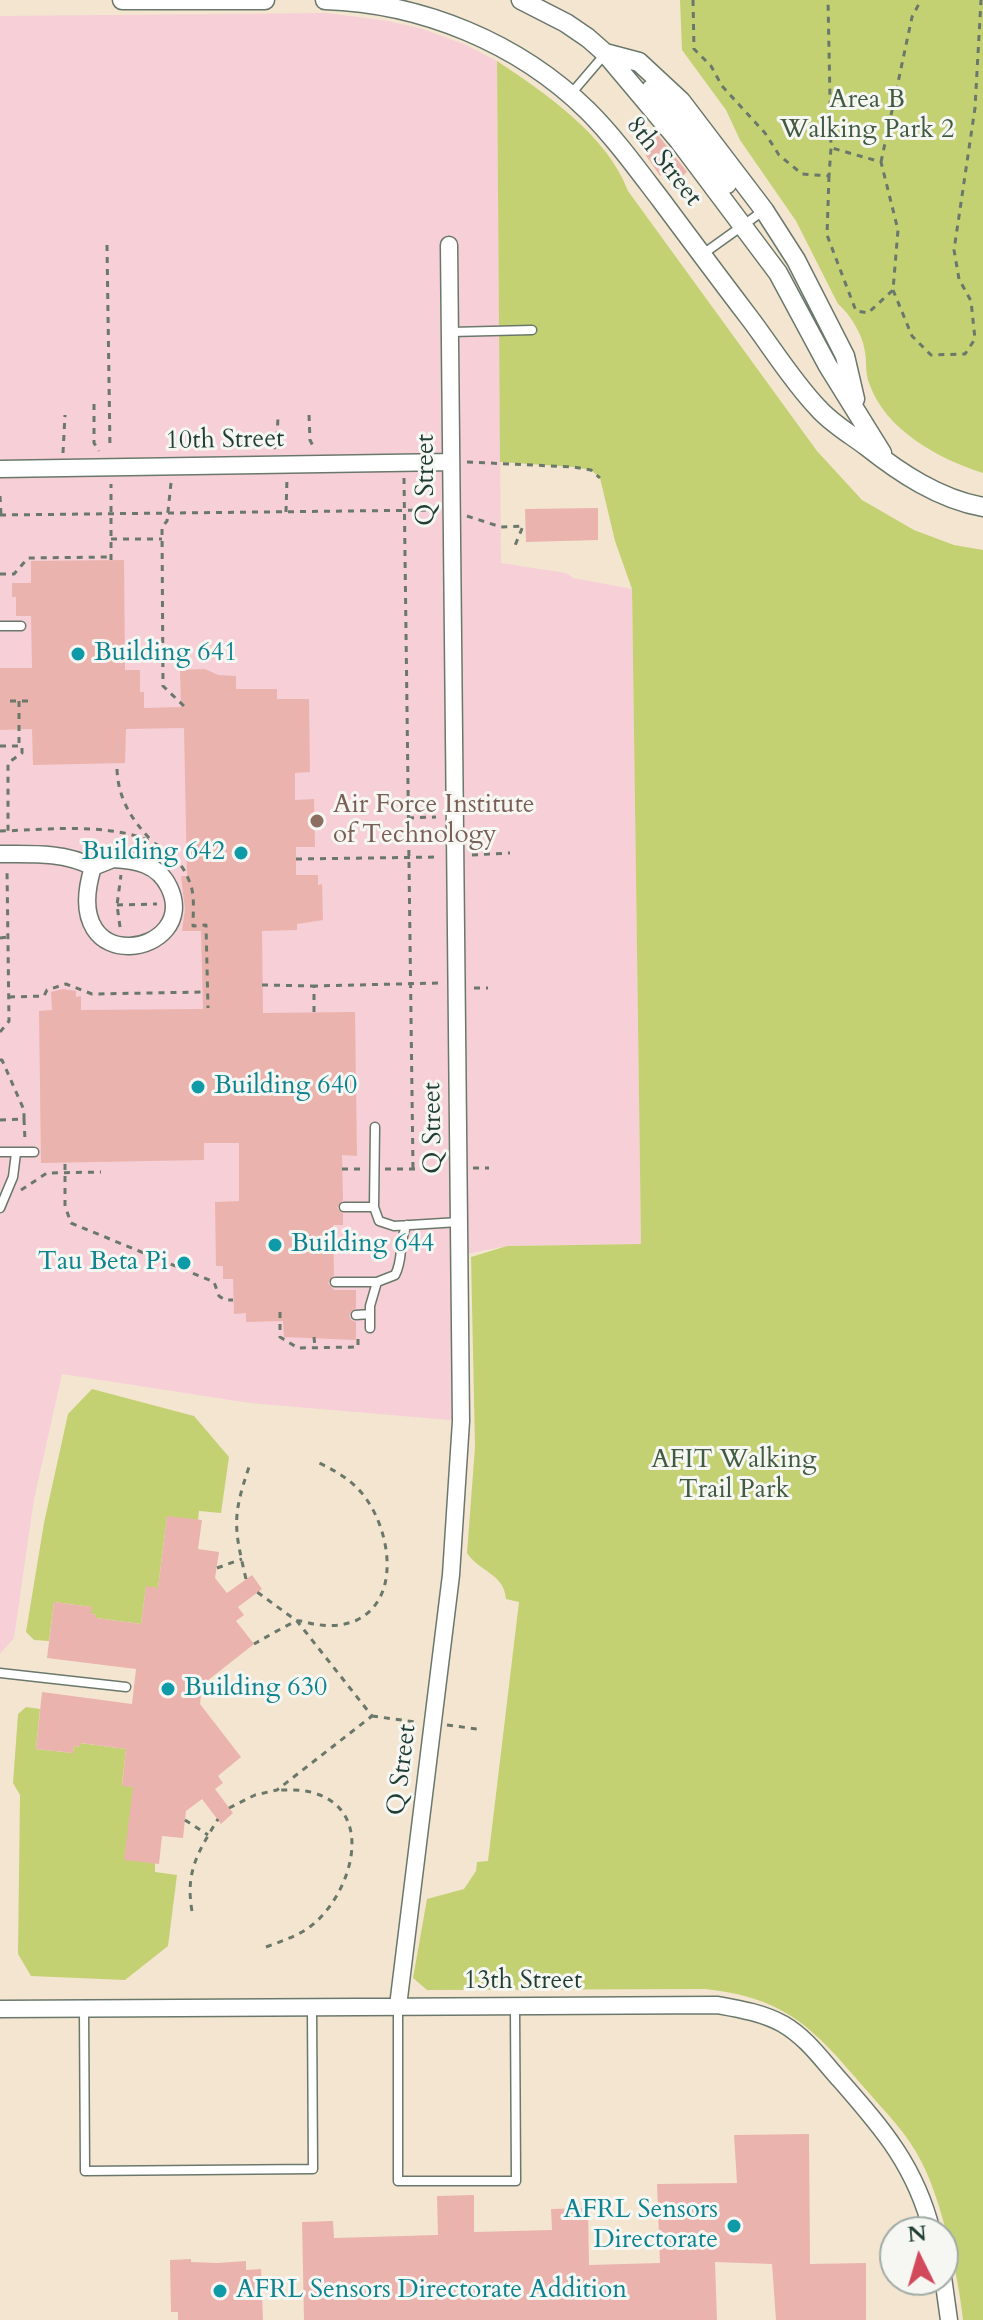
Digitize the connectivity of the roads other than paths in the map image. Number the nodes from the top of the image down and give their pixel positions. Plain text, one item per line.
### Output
1 (122, 0) edge
2 (265, 0) edge
3 (325, 0) edge
4 (521, 0) edge
5 (605, 53) junction
6 (570, 95) junction
7 (749, 221) junction
8 (449, 245) dead end
9 (702, 255) junction
10 (532, 330) dead end
11 (450, 332) junction
12 (858, 411) junction
13 (451, 462) junction
14 (887, 462) junction
15 (0, 469) edge
16 (983, 507) edge
17 (0, 626) edge
18 (21, 626) dead end
19 (4, 854) edge
20 (93, 867) junction
21 (375, 1127) dead end
22 (0, 1152) edge
23 (344, 1207) dead end
24 (374, 1207) junction
25 (0, 1208) edge
26 (459, 1222) junction
27 (407, 1225) junction
28 (335, 1282) dead end
29 (377, 1282) junction
30 (370, 1314) junction
31 (356, 1315) dead end
32 (370, 1328) dead end
33 (0, 1673) edge
34 (126, 1687) dead end
35 (398, 2006) junction
36 (515, 2007) junction
37 (312, 2008) junction
38 (0, 2009) edge
39 (84, 2010) junction
40 (927, 2216) edge
41 (946, 2296) edge
42 (949, 2320) edge

1 - 2 street
3 - 6 street, 8th Street
4 - 5 street
5 - 6 lane
5 - 7 street
5 - 7 street
6 - 9 street, 8th Street
7 - 9 lane
7 - 12 street
7 - 12 street
8 - 11 street, Q Street
9 - 14 street, 8th Street
10 - 11 lane
11 - 13 street, Q Street
12 - 14 street, 8th Street
13 - 15 street, 10th Street
13 - 26 street, Q Street
14 - 16 street, 8th Street
17 - 18 lane
19 - 20 street
20 - 20 street
21 - 24 lane
22 - 25 lane
23 - 24 lane
24 - 27 lane
26 - 27 lane
26 - 35 street, Q Street
27 - 29 lane
28 - 29 lane
29 - 30 lane
30 - 31 lane
30 - 32 lane
33 - 34 lane
35 - 36 street, 13th Street
35 - 36 lane
35 - 37 street, 13th Street
36 - 40 street, 13th Street
37 - 39 street, 13th Street
37 - 39 lane
38 - 39 street, 13th Street
41 - 42 street

